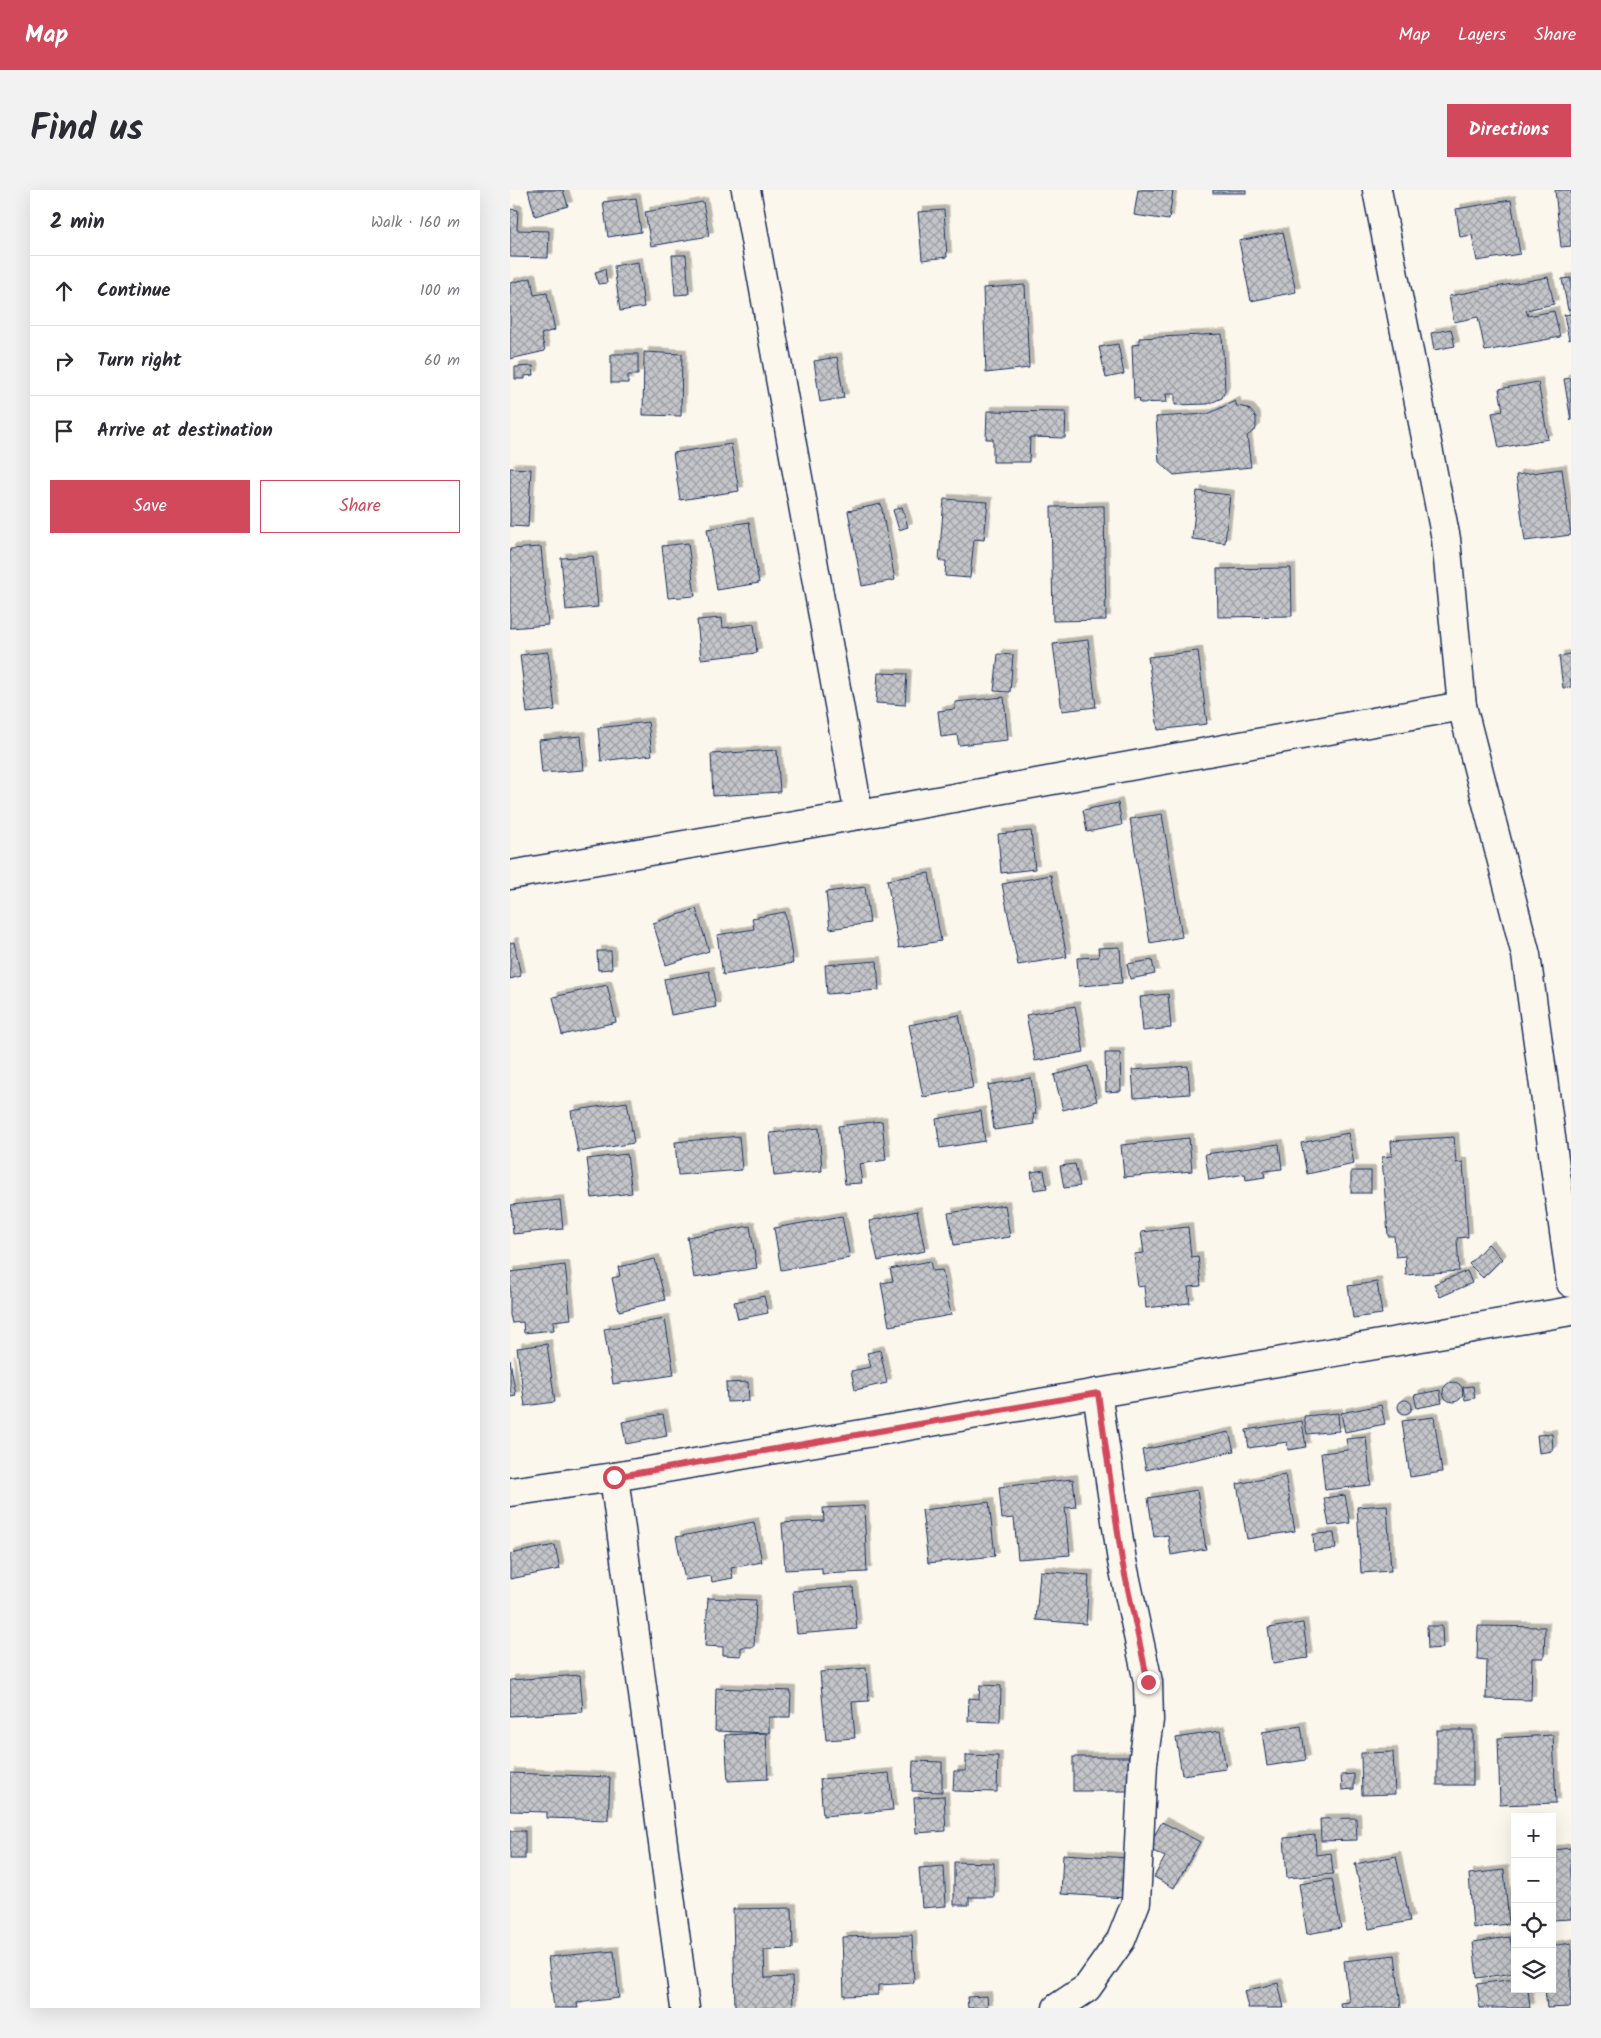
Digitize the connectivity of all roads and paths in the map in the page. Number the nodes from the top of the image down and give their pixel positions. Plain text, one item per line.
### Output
1 (746, 190) edge
2 (1377, 190) edge
3 (1462, 706) junction
4 (859, 815) junction
5 (510, 874) edge
6 (1571, 1283) edge
7 (1571, 1312) edge
8 (1098, 1393) junction
9 (614, 1477) junction
10 (510, 1492) edge
11 (685, 2008) edge
12 (1058, 2008) edge

1 - 4 street
2 - 3 street
3 - 4 street
3 - 6 street
4 - 5 street
7 - 8 street
8 - 9 street
8 - 12 street
9 - 10 street
9 - 11 street

